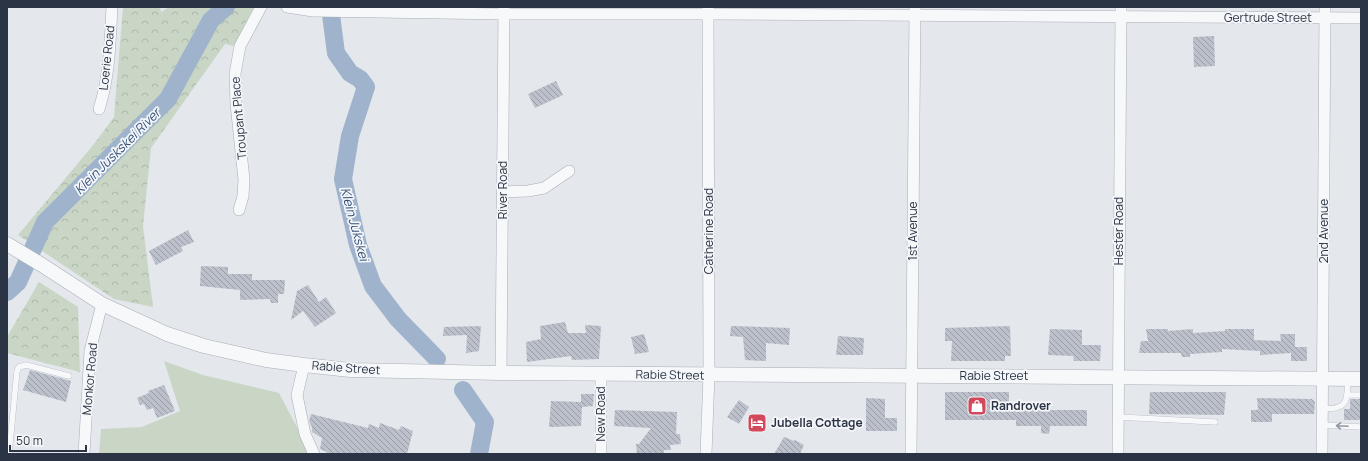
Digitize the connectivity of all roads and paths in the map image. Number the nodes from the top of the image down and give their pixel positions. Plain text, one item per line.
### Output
1 (112, 7) edge
2 (261, 7) edge
3 (286, 7) edge
4 (504, 11) edge
5 (708, 11) edge
6 (915, 11) edge
7 (1121, 12) edge
8 (1325, 12) edge
9 (1361, 18) edge
10 (99, 109) dead end
11 (569, 171) dead end
12 (502, 192) junction
13 (239, 210) dead end
14 (11, 246) edge
15 (102, 304) junction
16 (304, 365) junction
17 (501, 373) junction
18 (601, 373) junction
19 (709, 375) junction
20 (69, 376) dead end
21 (912, 376) junction
22 (1118, 377) junction
23 (1323, 379) junction
24 (1354, 379) edge
25 (1347, 395) junction
26 (1361, 396) edge
27 (1323, 409) junction
28 (1118, 417) junction
29 (1215, 422) dead end
30 (1322, 426) junction
31 (1361, 428) edge
32 (9, 454) edge
33 (84, 454) edge
34 (314, 454) edge
35 (601, 454) edge
36 (706, 454) edge
37 (911, 454) edge
38 (1118, 454) edge
39 (1322, 454) edge

1 - 10 street, Loerie Road
2 - 13 street, Troupant Place
3 - 4 street, Gertrude Street
4 - 5 street, Gertrude Street
4 - 12 street, River Road
5 - 6 street, Gertrude Street
5 - 19 street, Catherine Road
6 - 7 street, Gertrude Street
6 - 21 street, 1st Avenue
7 - 8 street, Gertrude Street
7 - 22 street, Hester Road
8 - 9 street, Gertrude Street
8 - 23 street, 2nd Avenue
11 - 12 street
12 - 17 street, River Road
14 - 15 street, Rabie Street
15 - 16 street, Rabie Street
15 - 33 street, Monkor Road
16 - 17 street, Rabie Street
16 - 34 street
17 - 18 street, Rabie Street
18 - 19 street, Rabie Street
18 - 35 street, New Road
19 - 21 street, Rabie Street
19 - 36 street, Catherine Road
20 - 32 lane
21 - 22 street, Rabie Street
21 - 37 street, 1st Avenue
22 - 23 street, Rabie Street
22 - 28 street, Hester Road
23 - 24 street, Rabie Street
23 - 27 street, 2nd Avenue
24 - 25 lane
25 - 26 lane
25 - 27 lane
27 - 30 street, 2nd Avenue
28 - 29 lane
28 - 38 street, Hester Road
31 -> 30 lane
30 - 39 street, 2nd Avenue

